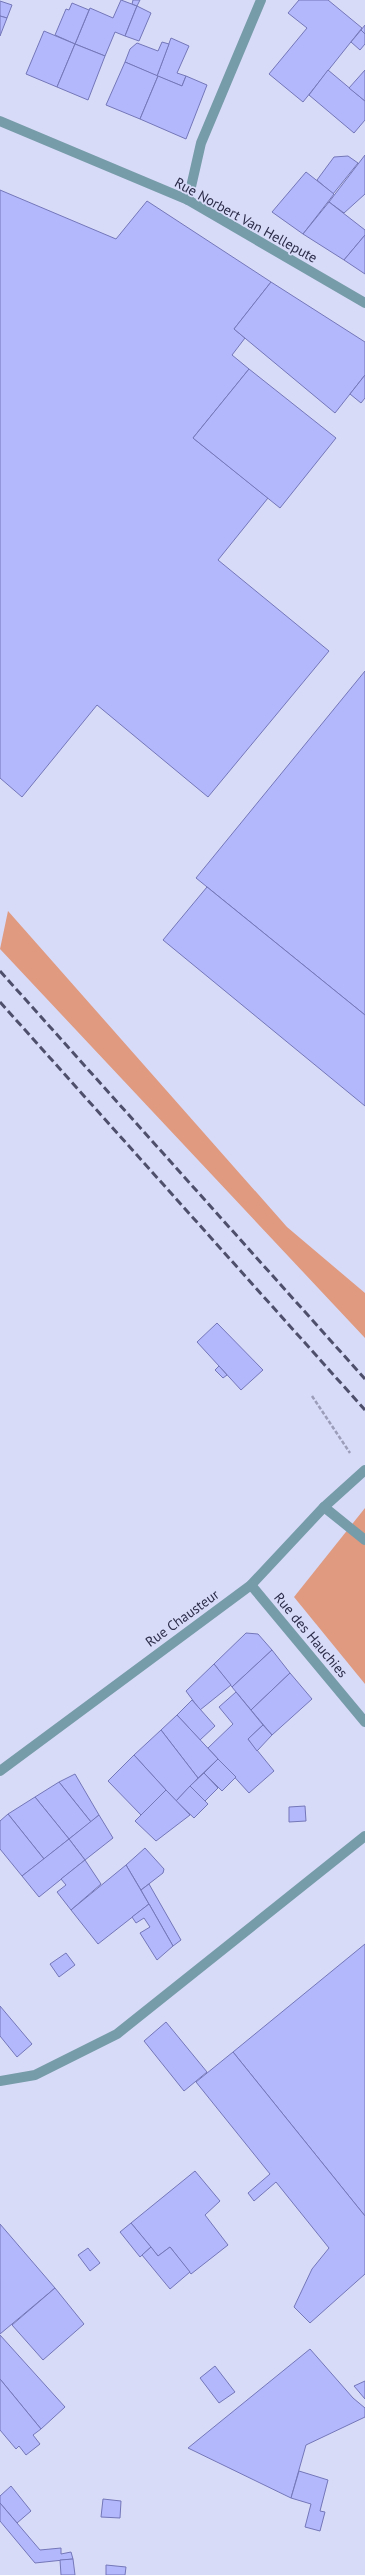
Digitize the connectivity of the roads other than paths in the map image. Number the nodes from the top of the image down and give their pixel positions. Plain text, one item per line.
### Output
1 (261, 0) edge
2 (0, 121) edge
3 (188, 200) junction
4 (365, 303) edge
5 (365, 1470) edge
6 (324, 1507) junction
7 (365, 1540) edge
8 (251, 1585) junction
9 (365, 1722) edge
10 (0, 1771) edge
11 (365, 1836) edge
12 (0, 2081) edge

1 - 3 street
2 - 3 street, Rue Norbert Van Hellepute
3 - 4 street, Rue Norbert Van Hellepute
5 - 6 street, Rue Chausteur
6 - 7 street
6 - 8 street, Rue Chausteur
8 - 9 street, Rue des Hauchies
8 - 10 street, Rue Chausteur
11 - 12 street

